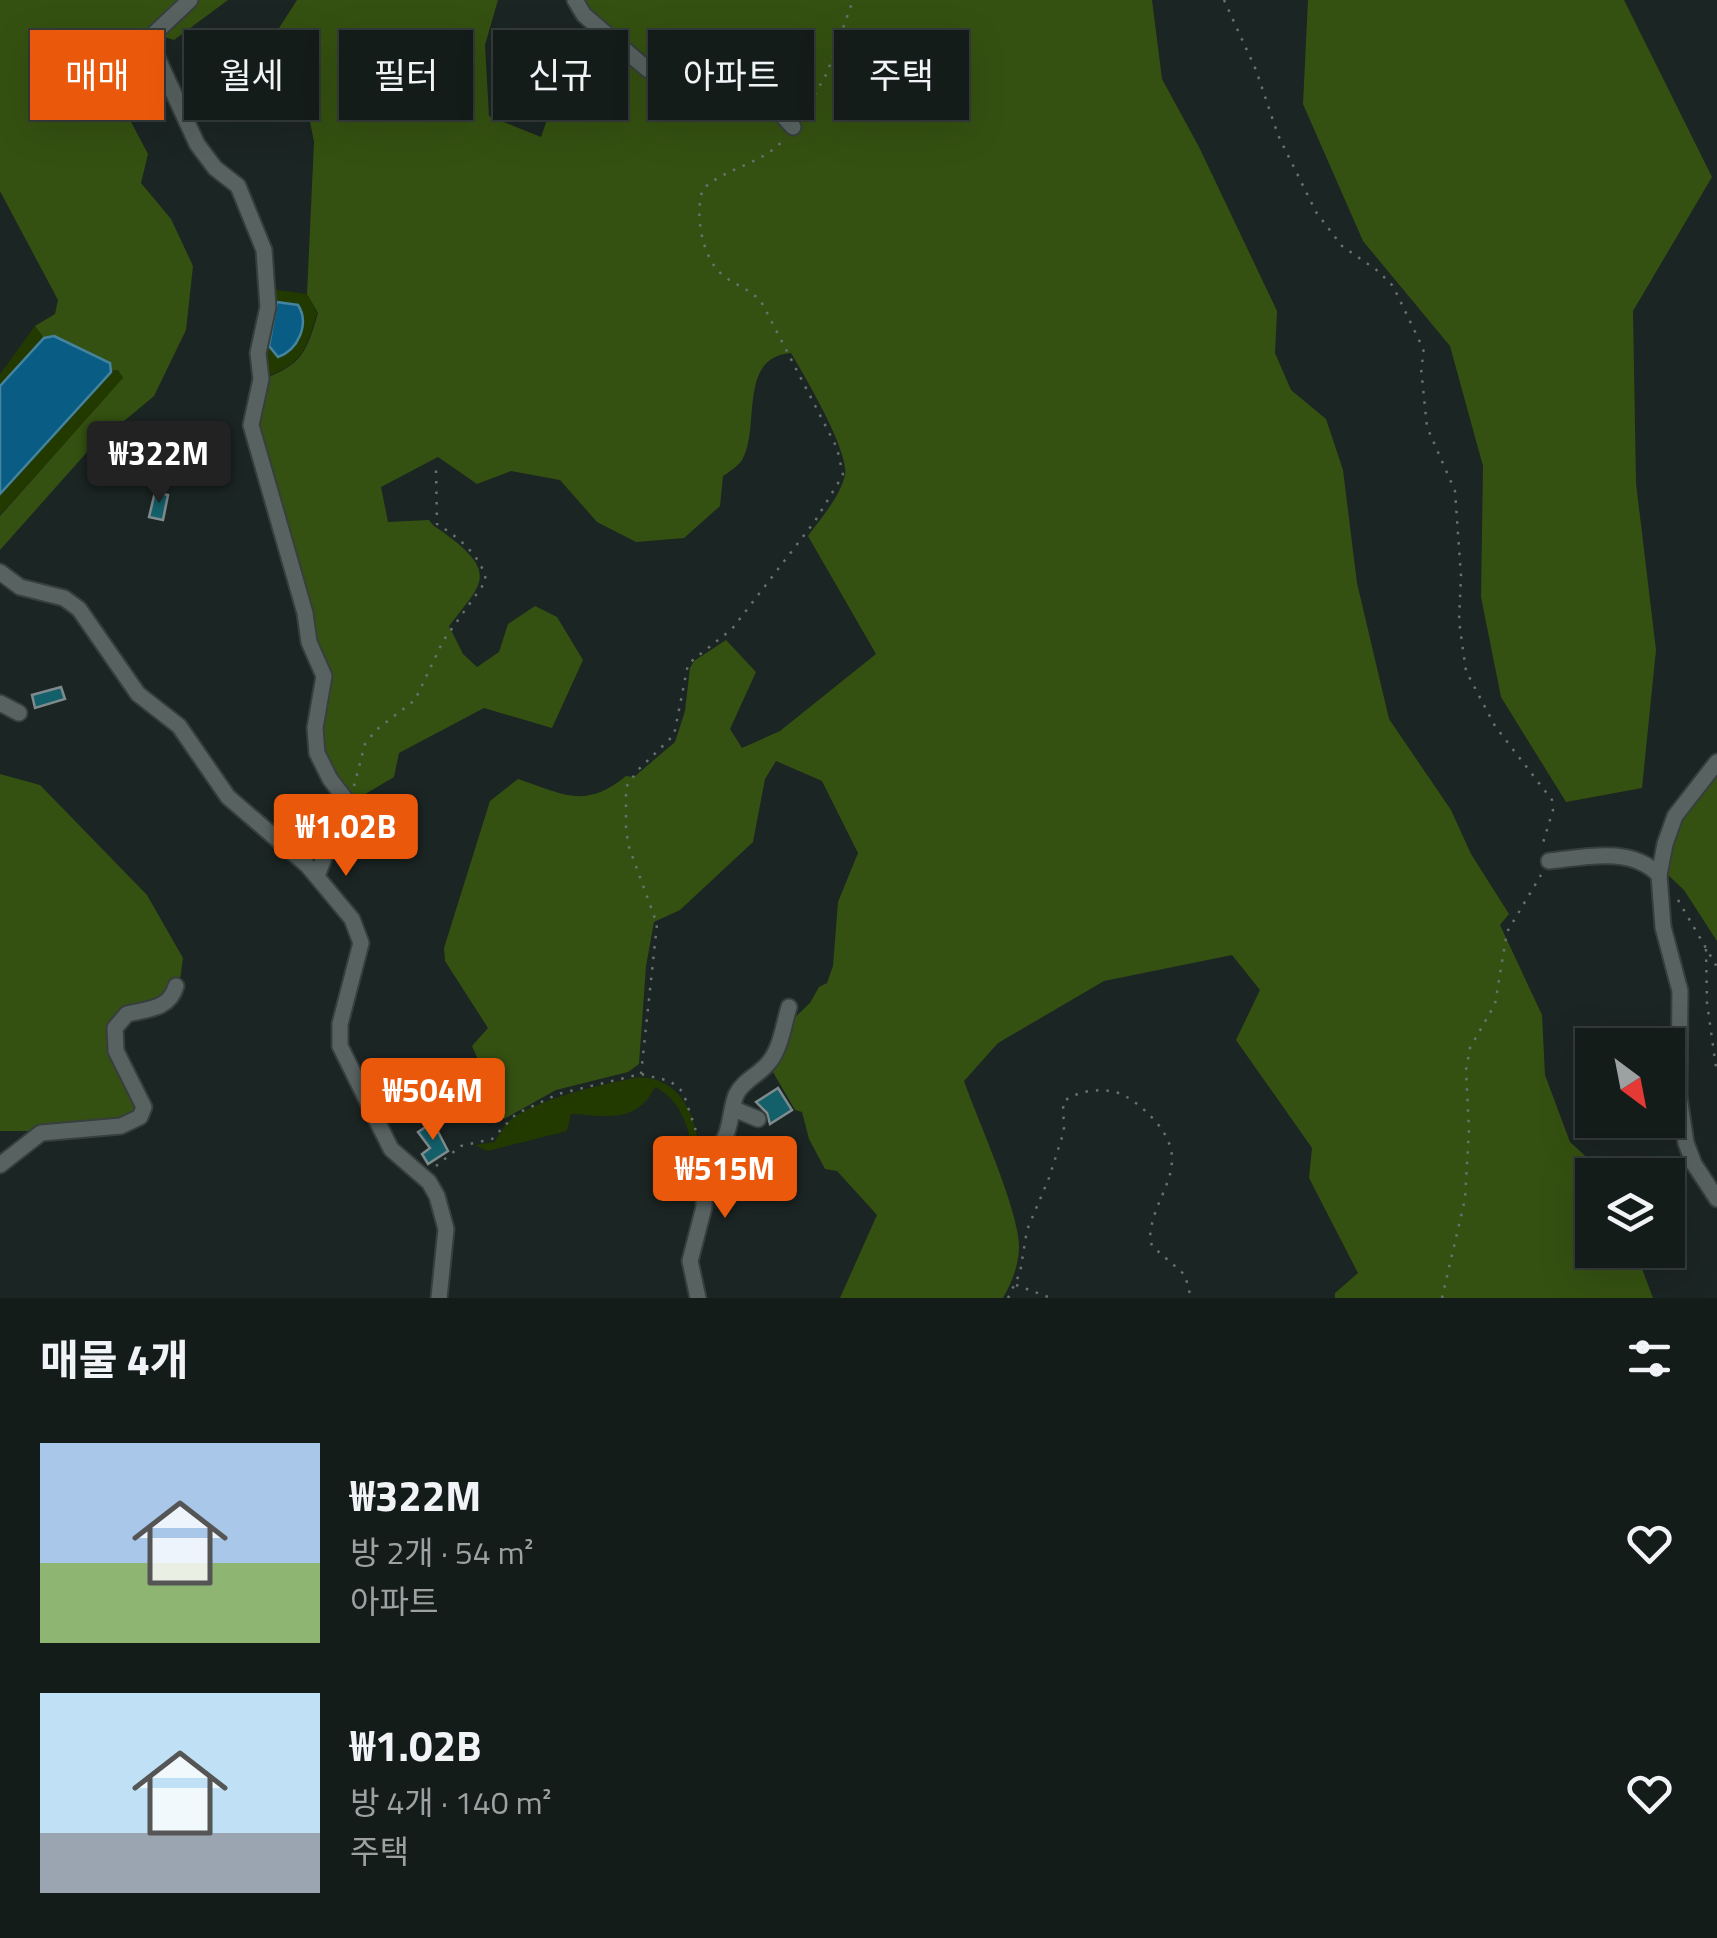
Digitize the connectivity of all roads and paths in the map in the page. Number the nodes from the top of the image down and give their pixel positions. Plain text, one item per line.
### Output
1 (190, 0) edge
2 (575, 0) edge
3 (853, 0) edge
4 (1224, 0) edge
5 (793, 128) junction
6 (436, 468) dead end
7 (0, 572) edge
8 (0, 704) edge
9 (19, 713) dead end
10 (1717, 762) edge
11 (346, 800) junction
12 (1549, 861) junction
13 (317, 876) junction
14 (1660, 882) junction
15 (1706, 948) junction
16 (1717, 967) edge
17 (176, 986) dead end
18 (789, 1007) dead end
19 (1716, 1067) edge
20 (642, 1074) junction
21 (734, 1109) junction
22 (758, 1118) dead end
23 (703, 1153) junction
24 (0, 1165) edge
25 (425, 1178) junction
26 (1717, 1199) edge
27 (1016, 1284) junction
28 (439, 1298) edge
29 (698, 1298) edge
30 (1008, 1298) edge
31 (1051, 1298) edge
32 (1192, 1298) edge
33 (1442, 1298) edge

1 - 11 street
2 - 5 street
3 - 5 path
4 - 12 path
5 - 20 path
6 - 11 path
7 - 13 street
8 - 9 street
10 - 14 street
11 - 13 street
12 - 14 street
12 - 33 path
13 - 25 street
14 - 15 path
14 - 26 street
15 - 16 path
15 - 19 path
17 - 24 street
18 - 21 street
20 - 23 path
20 - 25 path
21 - 22 street
21 - 23 street
23 - 29 street
25 - 28 street
27 - 30 path
27 - 31 path
27 - 32 path

